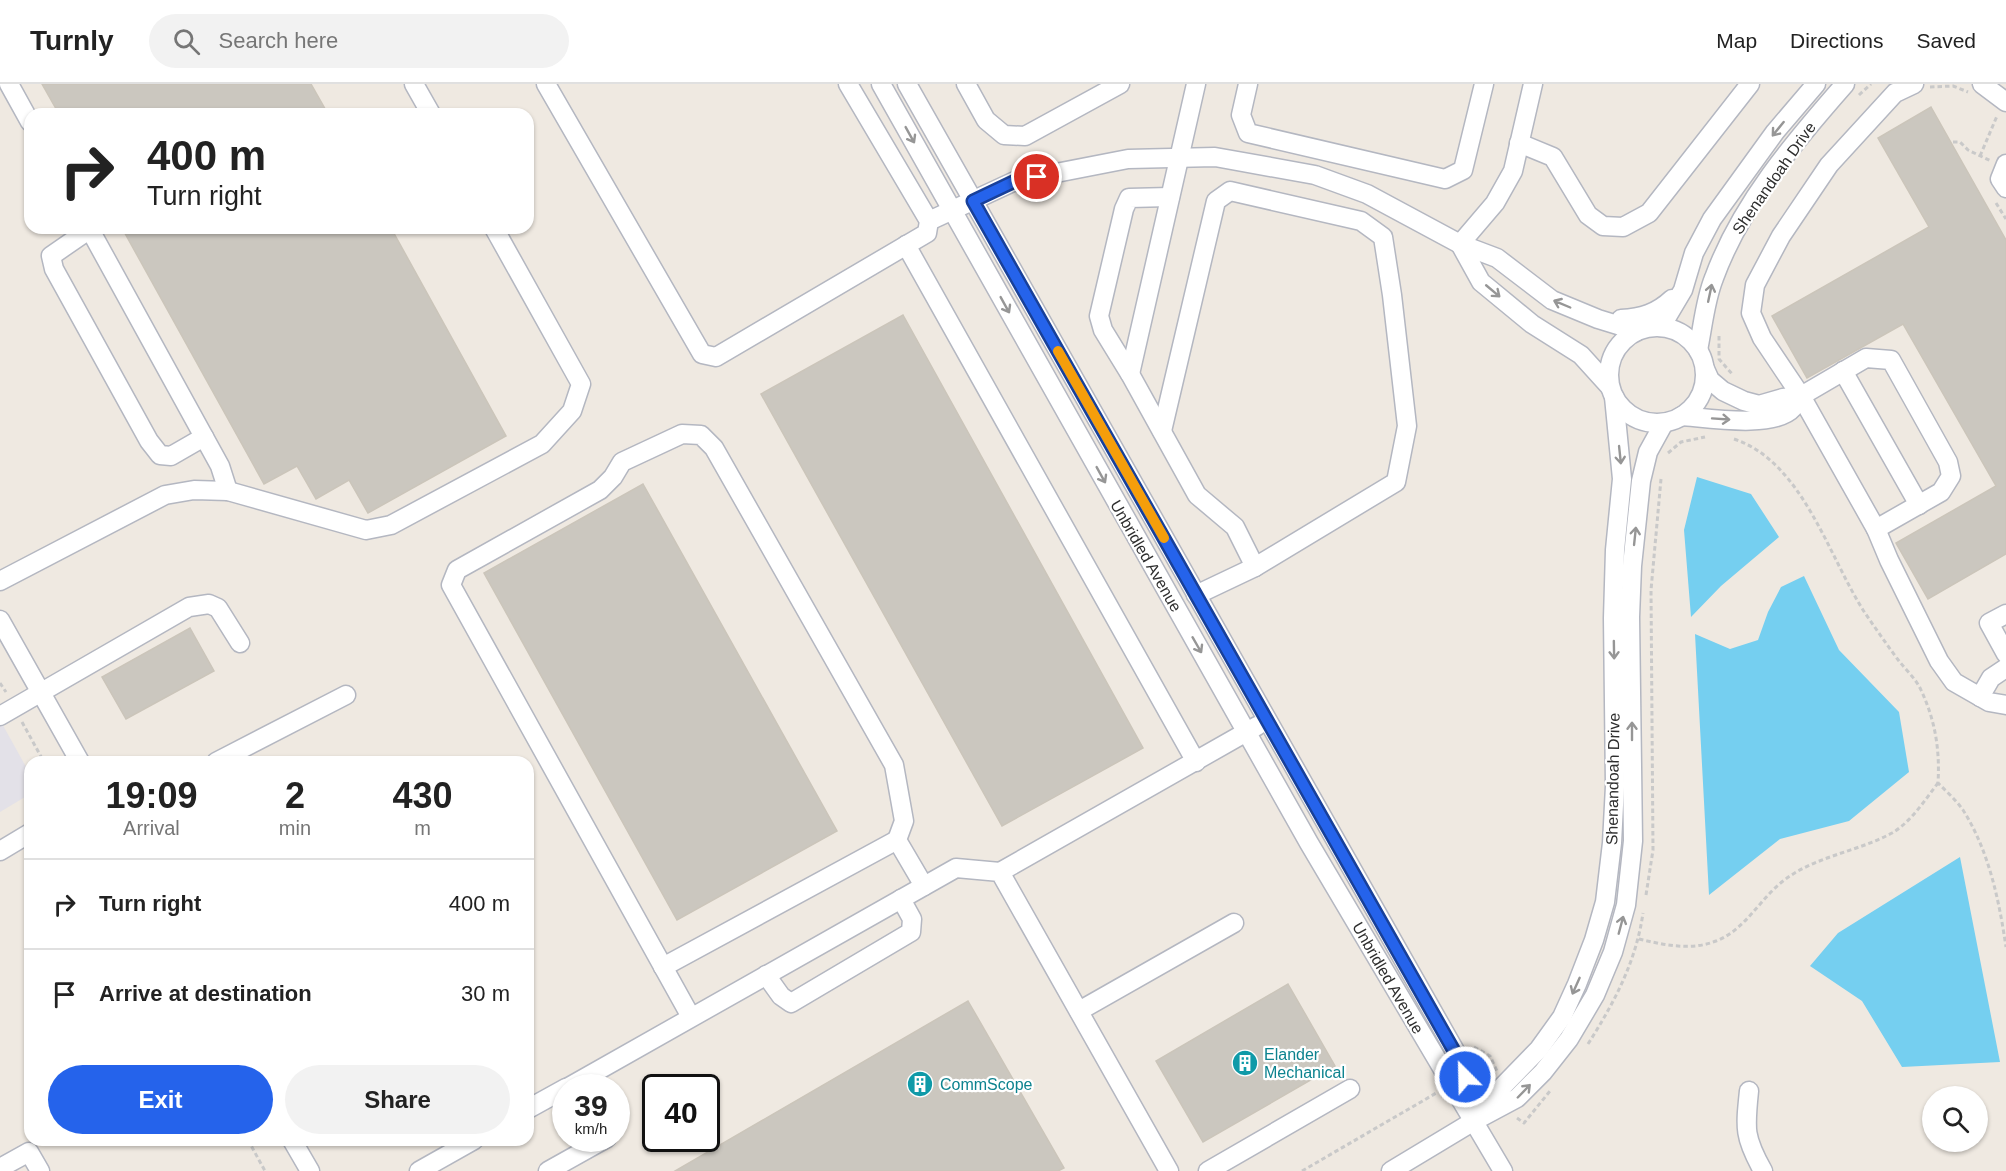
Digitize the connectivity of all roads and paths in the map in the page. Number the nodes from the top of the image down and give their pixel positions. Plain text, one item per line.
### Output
1 (9, 84) edge
2 (414, 84) edge
3 (546, 84) edge
4 (848, 84) edge
5 (881, 84) edge
6 (907, 84) edge
7 (966, 84) edge
8 (1120, 84) edge
9 (1196, 84) edge
10 (1248, 84) edge
11 (1484, 84) edge
12 (1533, 84) edge
13 (1750, 84) edge
14 (1816, 84) edge
15 (1871, 84) edge
16 (1917, 88) edge
17 (1978, 89) edge
18 (1850, 91) edge
19 (2002, 107) edge
20 (428, 108) edge
21 (24, 111) edge
22 (1280, 140) junction
23 (1519, 144) junction
24 (1980, 156) dead end
25 (1178, 158) junction
26 (1373, 164) junction
27 (2006, 164) edge
28 (1273, 167) junction
29 (2006, 188) edge
30 (1367, 194) junction
31 (1170, 196) junction
32 (1265, 199) junction
33 (973, 201) junction
34 (952, 211) junction
35 (1361, 220) junction
36 (929, 221) junction
37 (82, 234) edge
38 (92, 234) edge
39 (497, 234) edge
40 (1460, 244) junction
41 (906, 245) junction
42 (1683, 290) junction
43 (1598, 319) junction
44 (1660, 327) junction
45 (1719, 329) dead end
46 (1637, 331) junction
47 (1698, 350) junction
48 (1705, 369) junction
49 (1843, 371) junction
50 (1130, 374) junction
51 (1612, 392) junction
52 (1730, 395) junction
53 (1801, 396) junction
54 (1760, 412) junction
55 (1682, 416) junction
56 (1718, 419) junction
57 (1664, 423) junction
58 (1162, 431) junction
59 (204, 437) junction
60 (1728, 437) dead end
61 (1665, 459) dead end
62 (1661, 478) dead end
63 (228, 491) junction
64 (1919, 505) junction
65 (1876, 529) junction
66 (1255, 567) junction
67 (0, 581) edge
68 (1196, 595) junction
69 (2006, 614) edge
70 (0, 620) edge
71 (240, 643) dead end
72 (2006, 654) edge
73 (2006, 668) edge
74 (41, 692) junction
75 (346, 695) dead end
76 (1980, 697) junction
77 (2006, 705) edge
78 (0, 716) edge
79 (1267, 720) junction
80 (1246, 732) junction
81 (77, 756) edge
82 (228, 756) edge
83 (1196, 762) junction
84 (1938, 783) junction
85 (24, 836) edge
86 (897, 840) junction
87 (0, 851) edge
88 (1000, 872) junction
89 (924, 885) junction
90 (901, 899) junction
91 (1234, 923) dead end
92 (1639, 939) junction
93 (2006, 947) edge
94 (663, 967) junction
95 (766, 975) junction
96 (1079, 1011) junction
97 (691, 1017) junction
98 (1469, 1040) dead end
99 (1584, 1052) dead end
100 (1490, 1056) junction
101 (603, 1074) edge
102 (1458, 1081) junction
103 (1503, 1086) junction
104 (1554, 1087) dead end
105 (1350, 1089) dead end
106 (1749, 1091) dead end
107 (552, 1096) edge
108 (1511, 1103) junction
109 (534, 1106) edge
110 (1474, 1121) junction
111 (251, 1146) edge
112 (295, 1146) edge
113 (463, 1146) edge
114 (582, 1152) edge
115 (0, 1168) edge
116 (40, 1171) edge
117 (265, 1171) edge
118 (310, 1171) edge
119 (419, 1171) edge
120 (548, 1171) edge
121 (1169, 1171) edge
122 (1208, 1171) edge
123 (1302, 1171) edge
124 (1390, 1171) edge
125 (1503, 1171) edge
126 (1763, 1171) edge

1 - 21 street
2 - 20 street
3 - 41 street
4 - 36 street
5 -> 34 street, Unbridled Avenue
6 - 33 street, Unbridled Avenue
7 - 8 street
9 - 25 street
10 - 22 street
11 - 26 street
12 - 23 street
13 - 23 street
14 -> 42 street, Shenandoah Drive
15 - 18 path
16 - 17 path
16 - 53 street
17 - 19 street
47 -> 18 street, Shenandoah Drive
19 - 24 path
22 - 26 street
22 - 28 street
23 - 40 street
25 - 28 street
25 - 31 street
25 - 33 street
26 - 30 street
27 - 29 street
28 - 30 street
28 - 32 street
30 - 35 street
30 - 40 street
31 - 50 street
31 - 50 street
32 - 35 street
32 - 58 street
33 - 34 street
33 - 68 street, Unbridled Avenue
34 - 36 street
34 -> 80 street, Unbridled Avenue
35 - 66 street
36 - 41 street
37 - 59 street
38 - 59 street
39 - 63 street
43 -> 40 street
40 -> 51 street
41 - 83 street
42 - 43 street
42 - 44 street, Shenandoah Drive
43 - 46 street
44 - 46 street
44 - 47 street
45 - 52 path
46 - 51 street
47 - 48 street
48 - 52 street
48 - 55 street
49 - 53 street
49 - 64 street
49 - 64 street
50 - 58 street
51 - 57 street
51 -> 103 street, Shenandoah Drive
52 - 54 street
53 - 54 street
53 - 65 street
56 -> 54 street
55 - 56 street
55 - 57 street
56 - 61 path
108 -> 57 street, Shenandoah Drive
58 - 66 street
59 - 63 street
60 - 84 path
62 - 92 path
63 - 67 street
64 - 65 street
65 - 76 street
66 - 68 street
68 - 79 street, Unbridled Avenue
69 - 72 street
70 - 74 street
71 - 74 street
73 - 76 street
74 - 78 street
74 - 81 street
75 - 82 street
76 - 77 street
79 - 80 street
79 - 102 street, Unbridled Avenue
80 - 83 street
80 - 102 street, Unbridled Avenue
83 - 88 street
84 - 92 path
84 - 93 path
85 - 87 street
86 - 89 street
86 - 94 street
86 - 94 street
88 - 89 street
88 - 96 street
89 - 90 street
90 - 95 street
90 - 95 street
91 - 96 street
92 - 99 path
94 - 97 street
95 - 97 street
96 - 121 street
97 - 101 street
98 - 100 path
100 - 102 path
100 - 103 path
102 - 110 street, Unbridled Avenue
102 - 123 path
103 - 110 street, Shenandoah Drive
104 - 108 path
105 - 122 street
106 - 126 street
107 - 109 street
108 - 110 street, Shenandoah Drive
110 - 124 street, Shenandoah Drive
110 - 125 street, Unbridled Avenue
111 - 117 path
112 - 118 street
113 - 119 street
114 - 120 street
115 - 116 street

